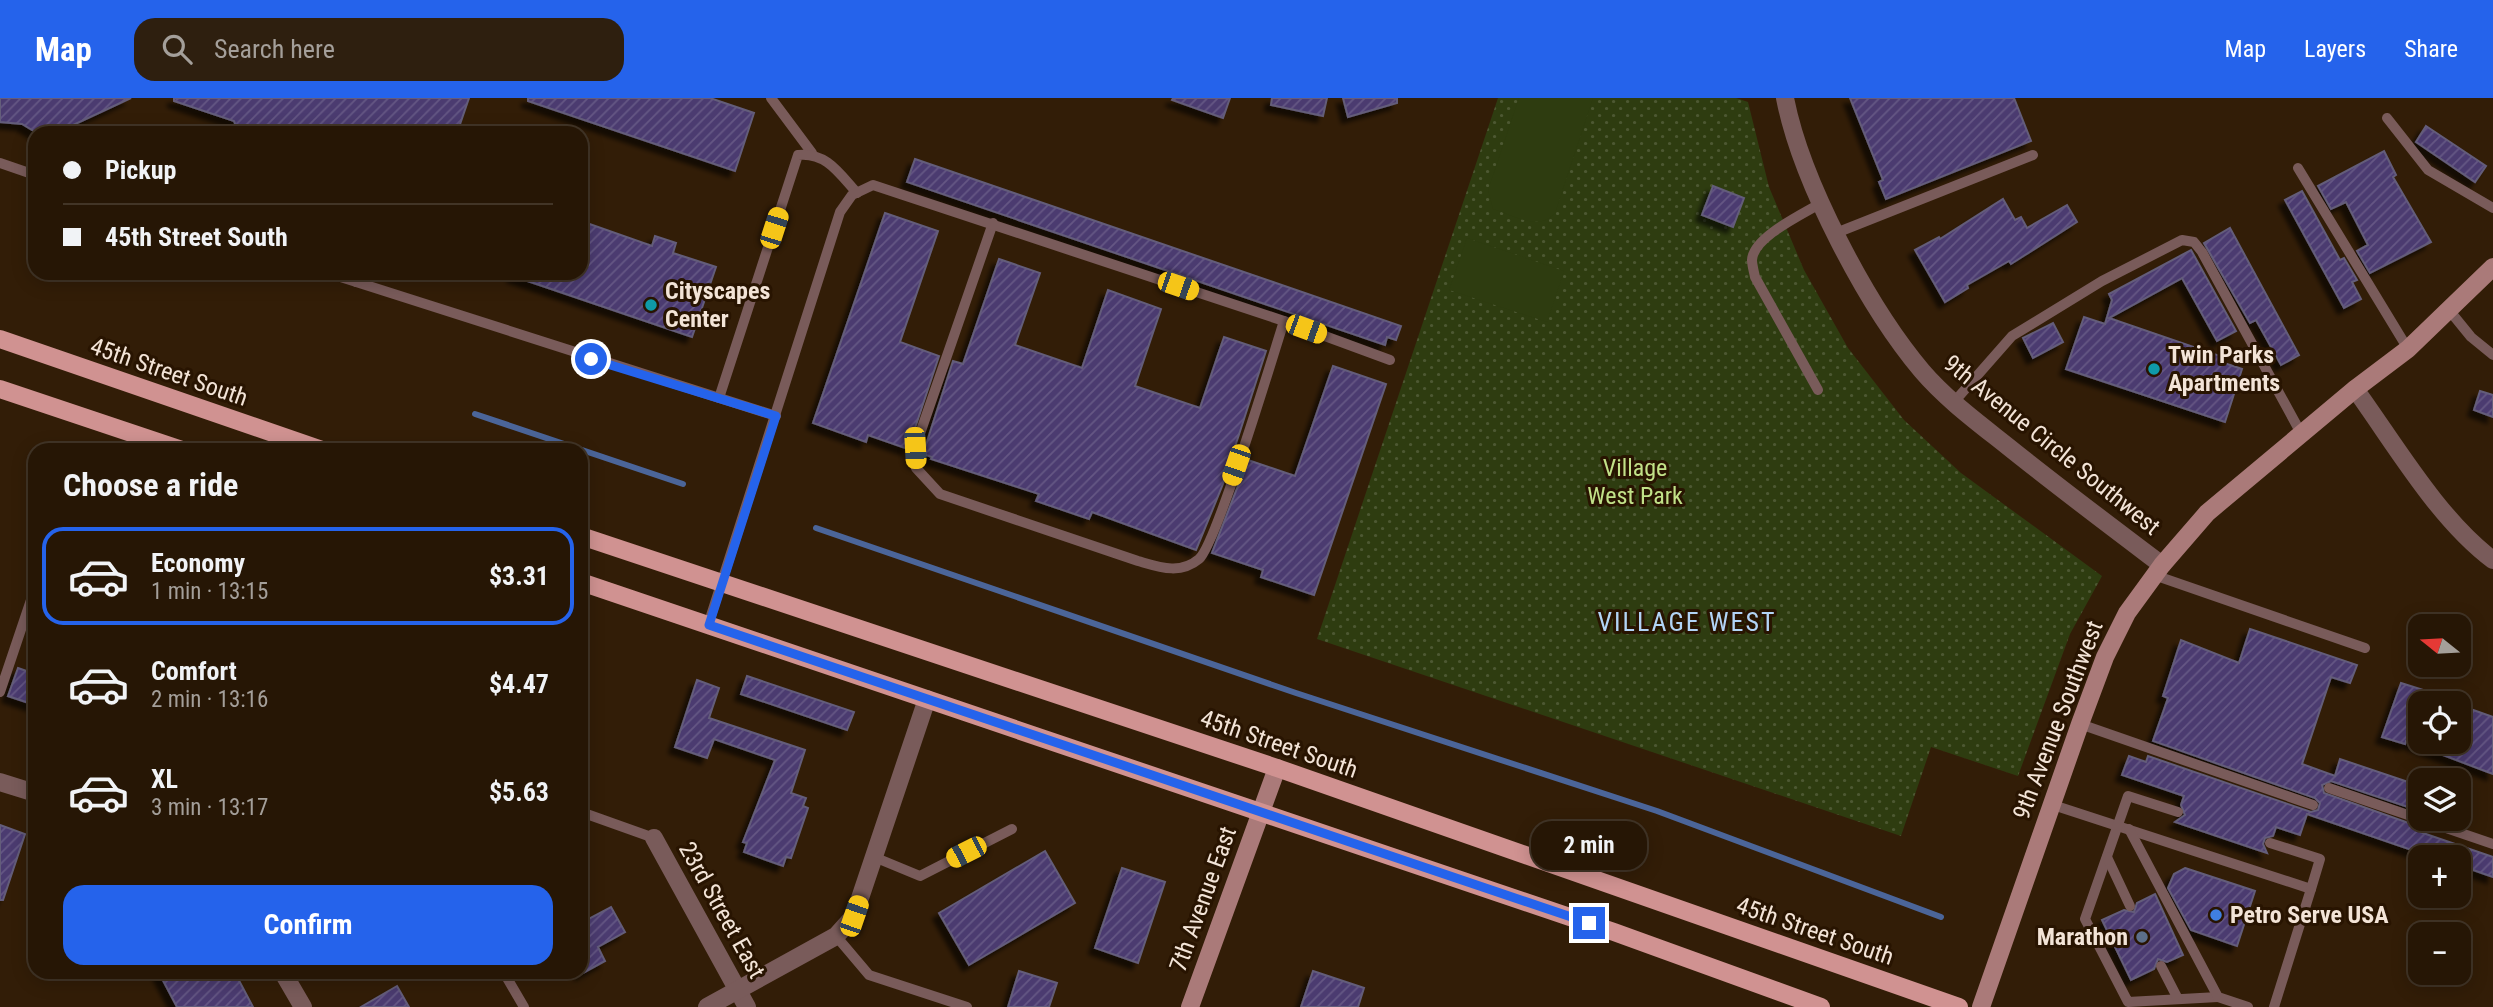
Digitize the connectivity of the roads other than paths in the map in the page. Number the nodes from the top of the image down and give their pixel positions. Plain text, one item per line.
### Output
1 (771, 98) edge
2 (1785, 98) edge
3 (2386, 118) dead end
4 (812, 153) junction
5 (2033, 155) dead end
6 (0, 163) edge
7 (2298, 167) dead end
8 (28, 173) edge
9 (857, 193) junction
10 (1821, 203) junction
11 (2493, 208) edge
12 (993, 223) junction
13 (1836, 233) junction
14 (2493, 267) edge
15 (350, 280) edge
16 (360, 280) edge
17 (356, 282) junction
18 (2449, 310) junction
19 (1284, 321) junction
20 (0, 339) edge
21 (2408, 349) junction
22 (2493, 355) edge
23 (1390, 360) dead end
24 (0, 389) edge
25 (2355, 389) junction
26 (1818, 390) dead end
27 (719, 398) junction
28 (1954, 402) junction
29 (776, 416) junction
30 (2302, 435) junction
31 (161, 443) edge
32 (302, 443) edge
33 (588, 538) edge
34 (2493, 560) edge
35 (2158, 570) junction
36 (722, 583) junction
37 (588, 584) edge
38 (28, 609) edge
39 (709, 625) junction
40 (2365, 648) dead end
41 (0, 692) edge
42 (927, 699) junction
43 (2080, 723) junction
44 (1277, 768) junction
45 (0, 782) edge
46 (2329, 788) dead end
47 (28, 791) edge
48 (2050, 804) junction
49 (2313, 805) dead end
50 (2178, 812) dead end
51 (1261, 813) junction
52 (588, 814) edge
53 (2118, 826) junction
54 (1012, 829) dead end
55 (2129, 829) junction
56 (654, 838) joint
57 (2270, 843) dead end
58 (2493, 844) edge
59 (874, 857) junction
60 (2107, 857) junction
61 (2311, 890) junction
62 (2130, 906) dead end
63 (836, 936) junction
64 (2161, 965) dead end
65 (287, 979) edge
66 (508, 979) edge
67 (738, 990) junction
68 (2218, 997) junction
69 (2178, 999) junction
70 (303, 1007) edge
71 (524, 1007) edge
72 (707, 1007) edge
73 (747, 1007) edge
74 (967, 1007) edge
75 (1190, 1007) edge
76 (1821, 1007) edge
77 (1959, 1007) edge
78 (1981, 1007) edge
79 (2248, 1007) edge
80 (2274, 1007) edge

1 - 4 lane
2 - 10 street, 9th Avenue Circle Southwest
3 - 11 lane
4 - 9 lane
4 - 27 lane
5 - 13 lane
6 - 8 lane
7 - 21 lane
9 - 12 lane
9 - 29 lane
10 - 13 street, 9th Avenue Circle Southwest
10 - 26 lane
12 - 19 lane
12 - 19 lane
13 - 28 street, 9th Avenue Circle Southwest
14 - 18 street, 9th Avenue Southwest
15 - 17 lane
16 - 17 lane
17 - 27 lane
18 - 21 street, 9th Avenue Southwest
18 - 22 lane
19 - 23 lane
20 - 32 main road, 45th Street South
21 - 25 street, 9th Avenue Southwest
24 - 31 main road
25 - 30 street, 9th Avenue Southwest
25 - 34 street
27 - 29 lane
28 - 30 lane
28 - 35 street, 9th Avenue Circle Southwest
29 - 36 lane
30 - 35 street, 9th Avenue Southwest
33 - 36 main road, 45th Street South
35 - 40 lane
35 - 43 street, 9th Avenue Southwest
36 - 39 lane
36 - 44 main road, 45th Street South
37 - 39 main road
38 - 41 lane
39 - 42 main road
42 - 51 main road
42 - 59 street
43 - 48 street, 9th Avenue Southwest
43 - 49 lane
44 - 51 street, 7th Avenue East
44 - 77 main road, 45th Street South
45 - 47 street
46 - 58 lane
48 - 53 lane
48 - 78 street, 9th Avenue Southwest
50 - 53 lane
51 - 75 street, 7th Avenue East
51 - 76 main road
52 - 56 lane
53 - 55 lane
53 - 60 lane
54 - 59 lane
55 - 61 lane
55 - 68 lane
56 - 67 street, 23rd Street East
57 - 61 lane
59 - 63 street
60 - 62 lane
60 - 69 lane
61 - 80 lane
63 - 67 street
63 - 74 lane
64 - 69 lane
65 - 70 street
66 - 71 lane
67 - 72 street
67 - 73 street, 23rd Street East
68 - 69 lane
68 - 79 lane

